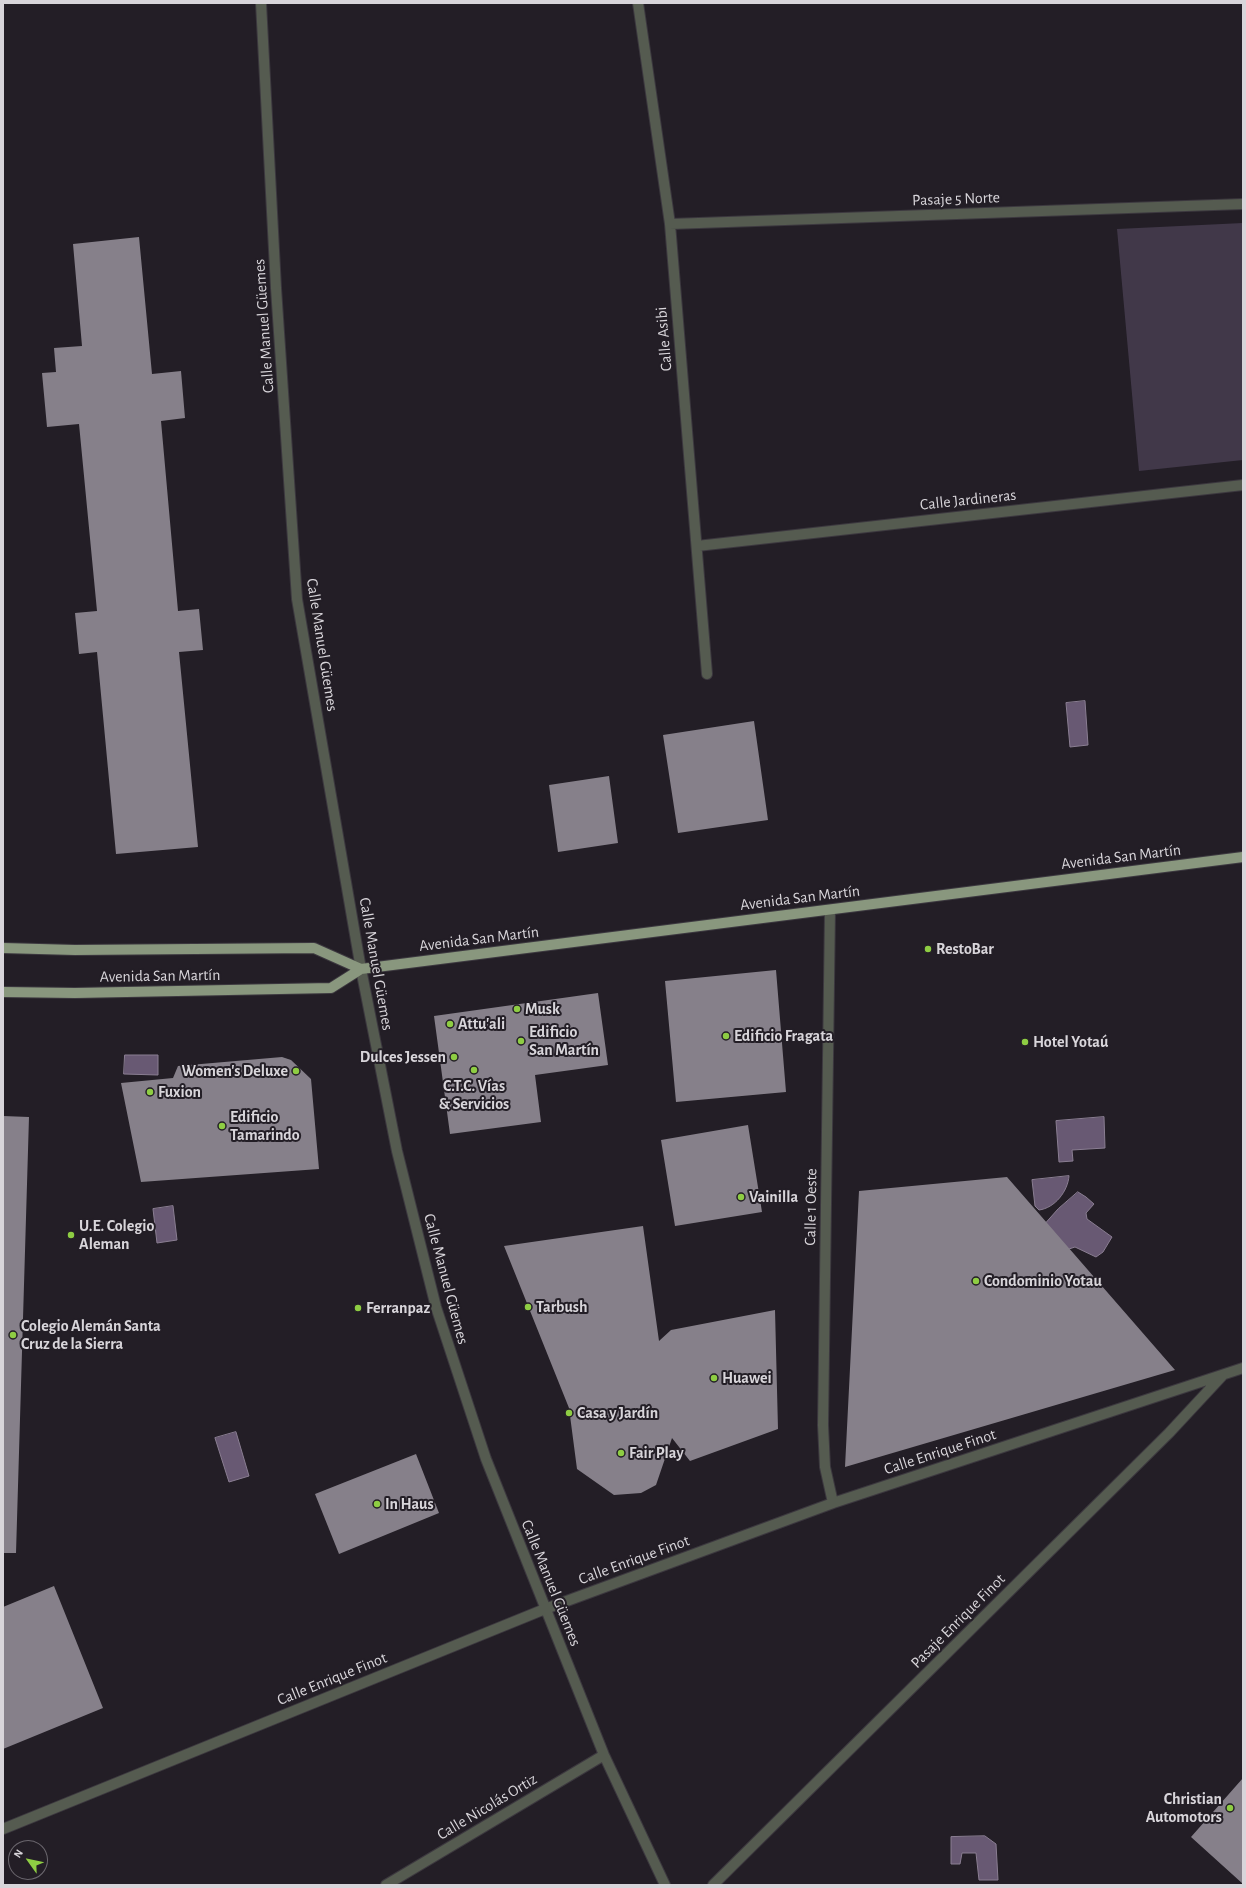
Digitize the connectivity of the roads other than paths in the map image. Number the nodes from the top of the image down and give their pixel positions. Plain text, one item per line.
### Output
1 (261, 3) edge
2 (638, 3) edge
3 (1243, 204) edge
4 (670, 224) junction
5 (1243, 485) edge
6 (696, 546) junction
7 (707, 674) dead end
8 (1243, 857) edge
9 (830, 910) junction
10 (3, 948) edge
11 (361, 969) junction
12 (3, 992) edge
13 (1243, 1368) edge
14 (1223, 1376) junction
15 (833, 1503) junction
16 (545, 1609) junction
17 (604, 1755) junction
18 (3, 1829) edge
19 (386, 1885) edge
20 (665, 1885) edge
21 (713, 1885) edge

1 - 11 street, Calle Manuel Güemes
2 - 4 street, Calle Asibi
3 - 4 street, Pasaje 5 Norte
4 - 6 street, Calle Asibi
5 - 6 street, Calle Jardineras
6 - 7 street, Calle Asibi
8 - 9 main road, Avenida San Martín
9 - 11 main road, Avenida San Martín
9 - 15 street, Calle 1 Oeste
10 - 11 main road, Avenida San Martín
11 - 12 main road, Avenida San Martín
11 - 16 street, Calle Manuel Güemes
13 - 14 street, Calle Enrique Finot
14 - 15 street, Calle Enrique Finot
14 - 21 street, Pasaje Enrique Finot
15 - 16 street, Calle Enrique Finot
16 - 17 street, Calle Manuel Güemes
16 - 18 street, Calle Enrique Finot
17 - 19 street, Calle Nicolás Ortiz
17 - 20 street, Calle Manuel Güemes

